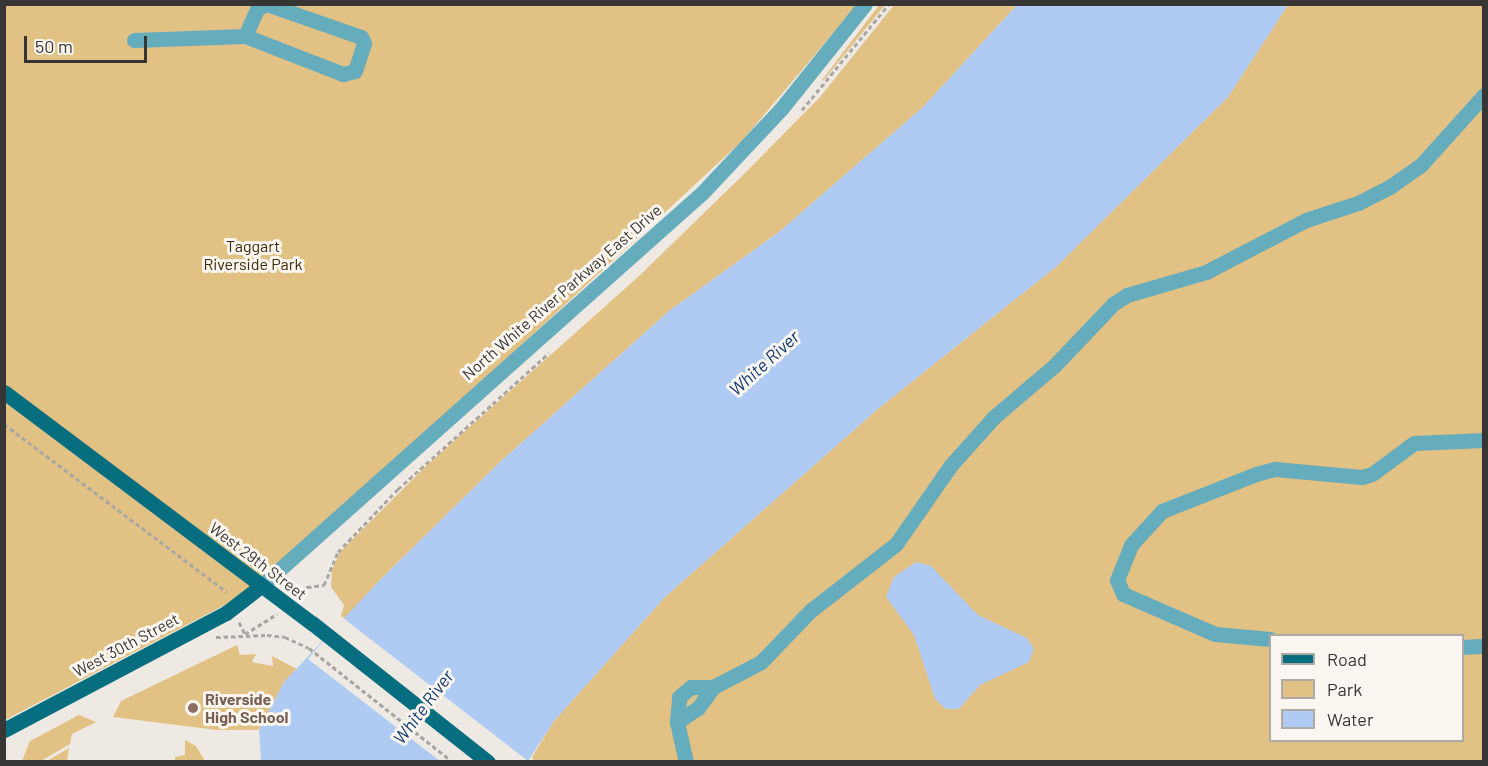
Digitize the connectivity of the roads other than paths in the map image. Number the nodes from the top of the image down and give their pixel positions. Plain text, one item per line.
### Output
1 (266, 4) edge
2 (865, 4) edge
3 (246, 36) junction
4 (134, 40) dead end
5 (1484, 95) edge
6 (4, 392) edge
7 (1484, 440) edge
8 (261, 586) junction
9 (1269, 639) edge
10 (1484, 646) edge
11 (1464, 647) edge
12 (4, 730) edge
13 (488, 762) edge
14 (686, 762) edge

1 - 3 street
1 - 3 street
2 - 8 street, North White River Parkway East Drive
3 - 4 street
5 - 14 street
6 - 8 main road, West 29th Street
7 - 9 street
8 - 12 main road, West 30th Street
8 - 13 main road, West 29th Street
10 - 11 street

